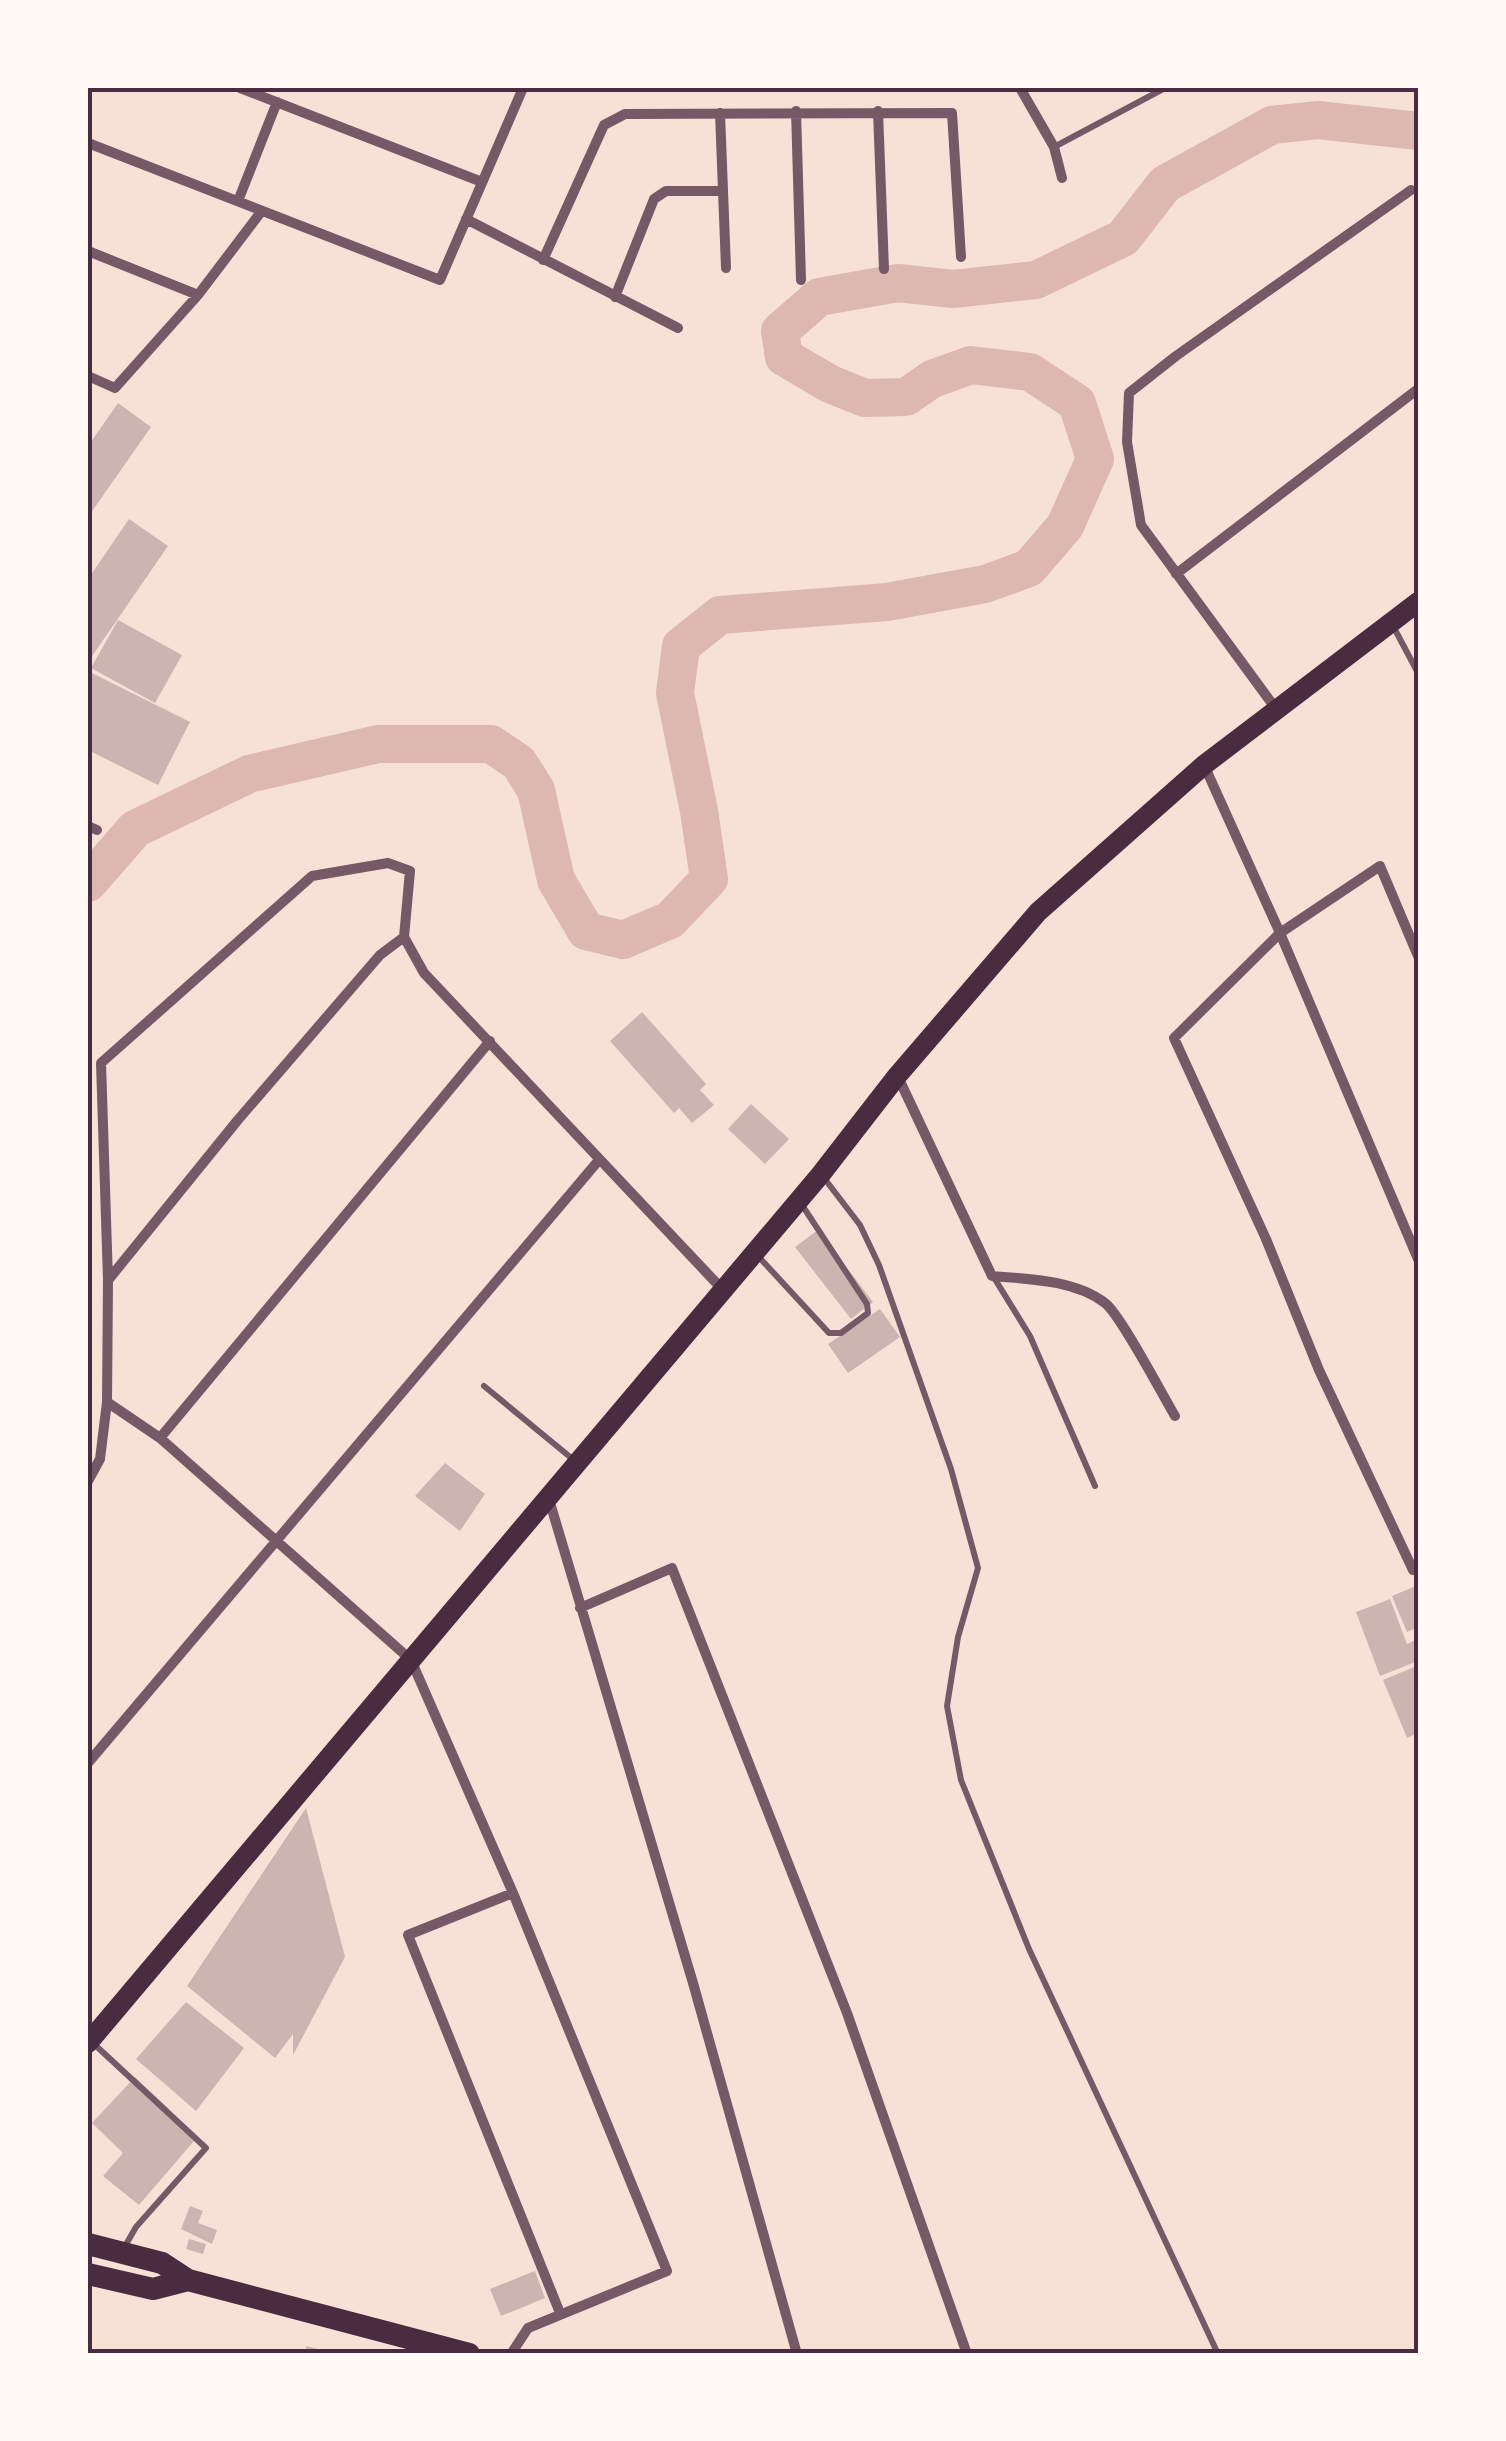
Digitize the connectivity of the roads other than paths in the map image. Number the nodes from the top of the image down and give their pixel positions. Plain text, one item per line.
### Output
1 (240, 88) edge
2 (520, 88) edge
3 (1020, 88) edge
4 (1164, 88) edge
5 (277, 102) junction
6 (796, 111) junction
7 (878, 111) junction
8 (720, 112) junction
9 (88, 144) edge
10 (1054, 147) junction
11 (1062, 178) dead end
12 (482, 182) junction
13 (722, 190) junction
14 (1411, 190) dead end
15 (238, 202) junction
16 (261, 212) junction
17 (466, 219) junction
18 (88, 251) edge
19 (962, 258) dead end
20 (543, 260) junction
21 (726, 268) dead end
22 (884, 269) dead end
23 (800, 280) dead end
24 (198, 295) junction
25 (615, 297) junction
26 (678, 328) dead end
27 (88, 376) edge
28 (1418, 388) edge
29 (1176, 574) junction
30 (1418, 602) edge
31 (1391, 623) junction
32 (1418, 673) edge
33 (1276, 709) junction
34 (1204, 765) junction
35 (1280, 933) junction
36 (404, 938) junction
37 (1418, 956) edge
38 (490, 1041) junction
39 (897, 1076) junction
40 (599, 1160) junction
41 (821, 1174) junction
42 (799, 1200) junction
43 (754, 1252) junction
44 (1418, 1259) edge
45 (992, 1276) junction
46 (108, 1280) junction
47 (722, 1289) junction
48 (484, 1386) dead end
49 (107, 1402) junction
50 (1175, 1416) dead end
51 (160, 1438) junction
52 (576, 1462) junction
53 (88, 1481) edge
54 (1094, 1486) dead end
55 (548, 1495) junction
56 (276, 1540) junction
57 (1418, 1568) edge
58 (580, 1608) junction
59 (411, 1660) junction
60 (88, 1763) edge
61 (513, 1893) junction
62 (89, 2041) edge
63 (88, 2244) edge
64 (121, 2253) junction
65 (88, 2274) edge
66 (188, 2280) junction
67 (560, 2314) junction
68 (406, 2346) edge
69 (470, 2354) edge
70 (511, 2354) edge
71 (797, 2354) edge
72 (966, 2354) edge
73 (1218, 2354) edge

1 - 5 street
2 - 12 street
3 - 10 street
4 - 10 lane
5 - 12 street
5 - 15 street
6 - 7 street
6 - 8 street
6 - 23 street
7 - 19 street
7 - 22 street
8 - 13 street
8 - 20 street
9 - 15 street
10 - 11 street
12 - 17 street
13 - 21 street
13 - 25 street
14 - 29 street
15 - 16 street
16 - 17 street
16 - 24 street
17 - 20 street
18 - 24 street
20 - 25 street
24 - 27 street
25 - 26 street
28 - 29 street
29 - 33 street
30 - 31 main road
31 - 32 lane
31 - 33 main road
33 - 34 main road
34 - 35 street
34 - 39 main road
35 - 37 street
35 - 44 street
35 - 57 street
36 - 38 street
36 - 46 street
36 - 46 street
38 - 40 street
38 - 51 street
39 - 41 main road
39 - 45 street
40 - 47 street
40 - 56 street
41 - 42 main road
41 - 73 lane
42 - 43 main road
42 - 43 lane
43 - 47 main road
45 - 50 street
45 - 54 lane
46 - 49 street
47 - 52 main road
48 - 52 lane
49 - 51 street
49 - 53 street
51 - 56 street
52 - 55 main road
55 - 58 street
55 - 59 main road
56 - 59 street
56 - 60 street
58 - 71 street
58 - 72 street
59 - 61 street
59 - 62 main road
61 - 67 street
61 - 67 street
62 - 64 lane
63 - 64 highway
64 - 66 highway
65 - 66 highway
66 - 68 highway
67 - 70 street
68 - 69 highway

